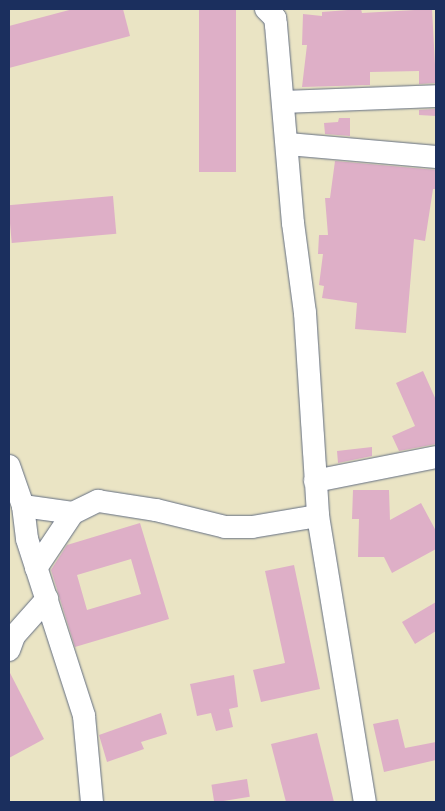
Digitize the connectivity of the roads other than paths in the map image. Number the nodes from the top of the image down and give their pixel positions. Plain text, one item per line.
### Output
1 (266, 9) edge
2 (436, 96) edge
3 (282, 102) junction
4 (288, 144) junction
5 (436, 157) edge
6 (436, 457) edge
7 (9, 466) edge
8 (315, 481) junction
9 (23, 506) junction
10 (72, 513) junction
11 (318, 516) junction
12 (36, 568) junction
13 (46, 599) junction
14 (9, 650) edge
15 (92, 802) edge
16 (366, 802) edge

1 - 3 street
2 - 3 street
3 - 4 street
4 - 5 street
4 - 8 street
6 - 8 street
7 - 9 street
8 - 11 street
9 - 10 street
9 - 12 street
10 - 11 street
10 - 12 street
11 - 16 street
12 - 13 street
13 - 14 street
13 - 15 street

